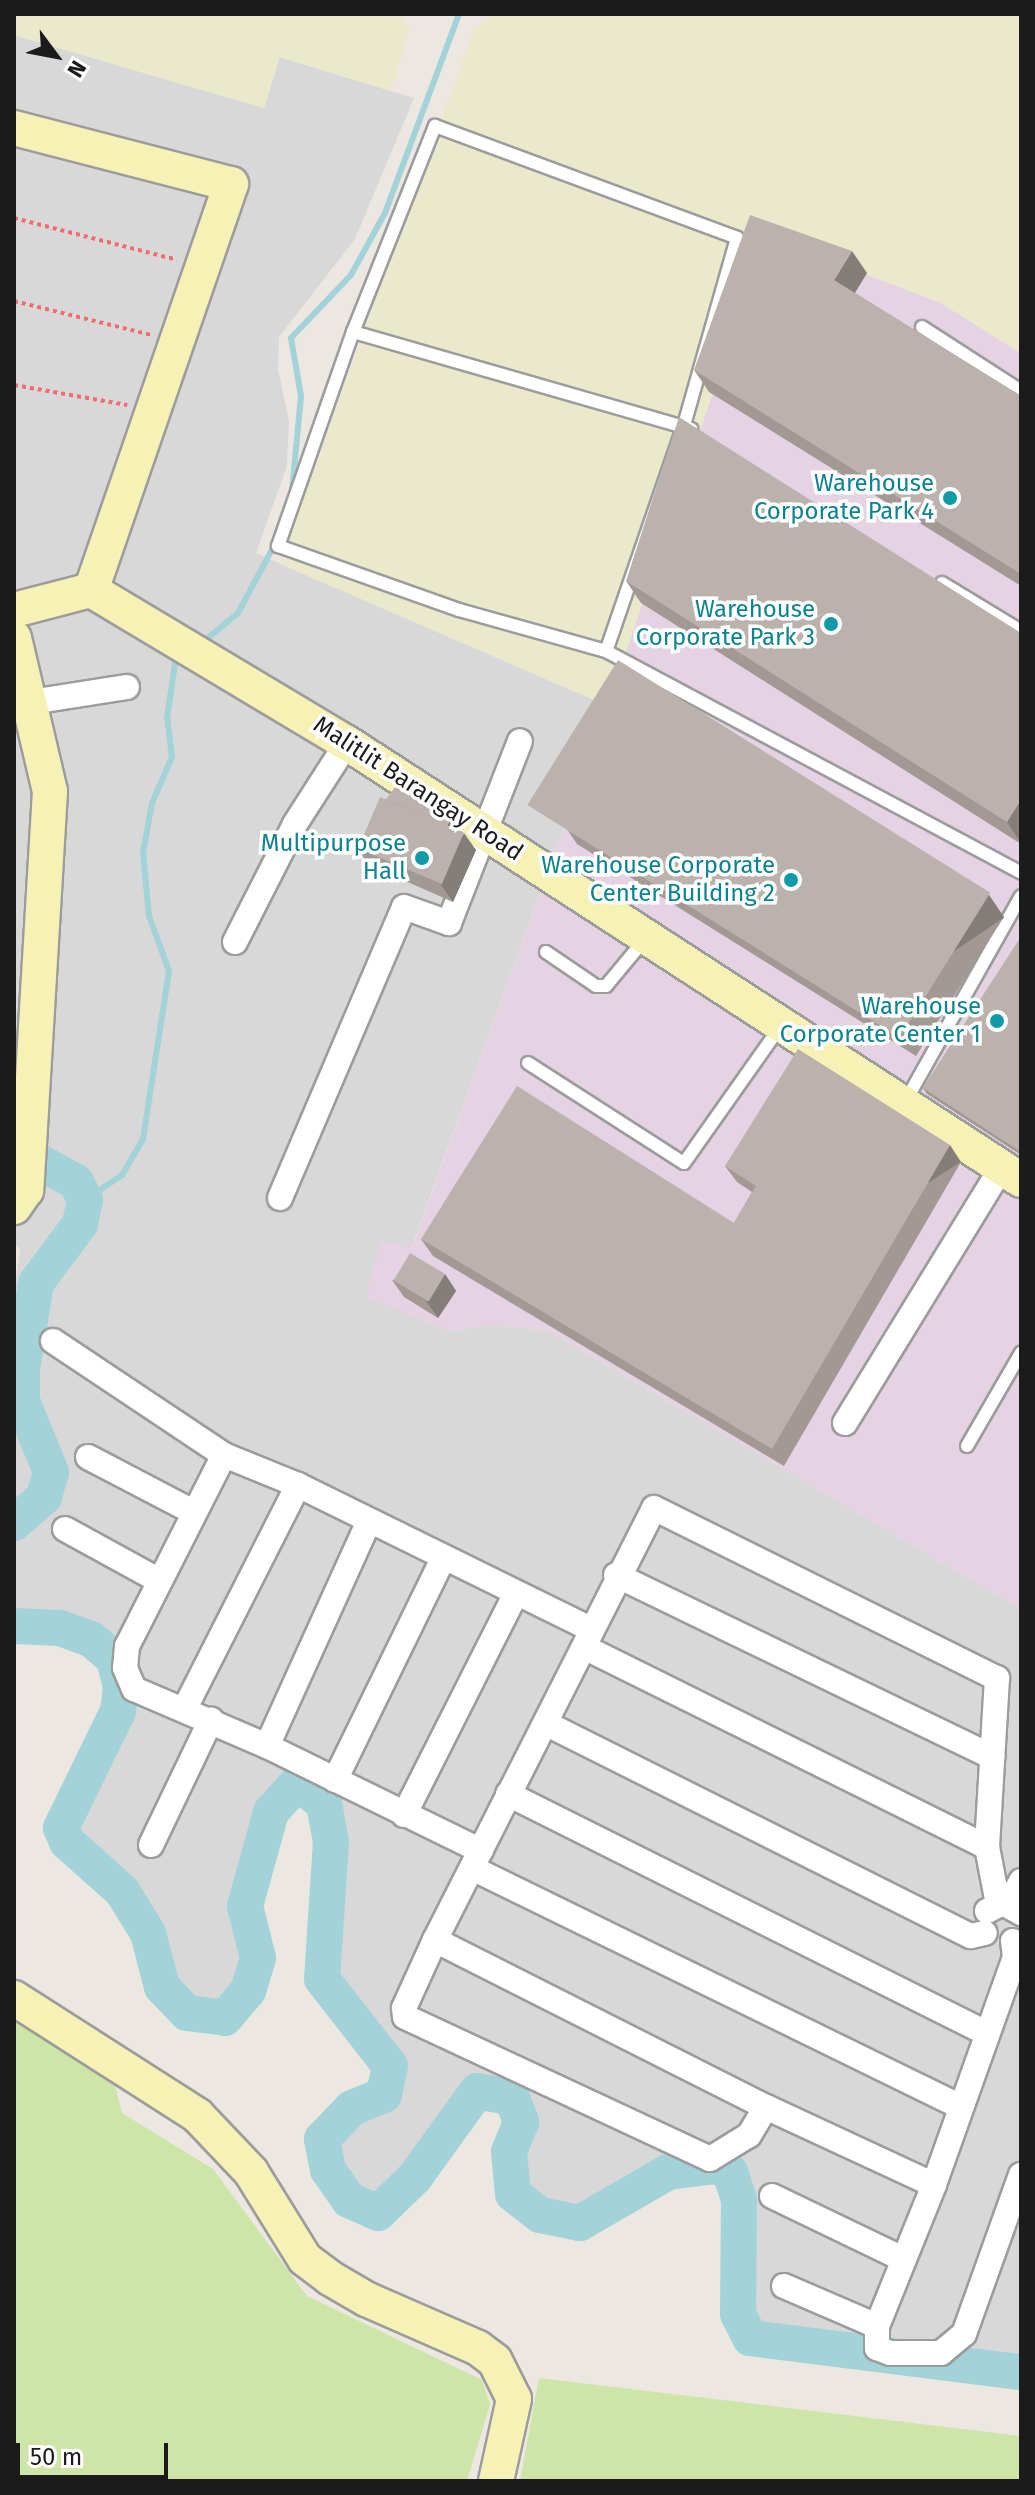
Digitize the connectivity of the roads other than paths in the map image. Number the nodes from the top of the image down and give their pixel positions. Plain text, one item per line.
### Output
1 (14, 128) edge
2 (922, 327) dead end
3 (353, 332) junction
4 (1021, 391) edge
5 (684, 425) junction
6 (711, 442) edge
7 (927, 574) edge
8 (91, 590) junction
9 (14, 610) edge
10 (1021, 631) edge
11 (14, 638) edge
12 (606, 651) junction
13 (626, 662) junction
14 (621, 676) edge
15 (127, 687) dead end
16 (31, 702) junction
17 (520, 741) dead end
18 (347, 743) junction
19 (485, 832) junction
20 (1021, 873) edge
21 (1021, 896) edge
22 (647, 936) junction
23 (235, 942) dead end
24 (546, 952) dead end
25 (782, 1024) junction
26 (528, 1063) dead end
27 (905, 1102) junction
28 (1011, 1173) edge
29 (22, 1176) edge
30 (280, 1198) dead end
31 (53, 1341) dead end
32 (1021, 1353) edge
33 (845, 1423) dead end
34 (967, 1446) dead end
35 (224, 1455) junction
36 (88, 1457) dead end
37 (298, 1485) junction
38 (193, 1512) junction
39 (369, 1521) junction
40 (65, 1529) dead end
41 (443, 1559) junction
42 (616, 1575) junction
43 (158, 1580) junction
44 (515, 1595) junction
45 (588, 1639) junction
46 (185, 1708) junction
47 (211, 1720) junction
48 (547, 1724) junction
49 (267, 1746) junction
50 (992, 1757) junction
51 (335, 1780) junction
52 (508, 1794) junction
53 (404, 1815) junction
54 (151, 1845) dead end
55 (987, 1847) junction
56 (477, 1859) junction
57 (1021, 1881) edge
58 (1009, 1907) edge
59 (985, 1933) junction
60 (1017, 1938) edge
61 (435, 1940) junction
62 (14, 1998) edge
63 (986, 2033) junction
64 (959, 2106) junction
65 (766, 2107) junction
66 (1021, 2175) edge
67 (934, 2185) junction
68 (772, 2196) dead end
69 (903, 2259) junction
70 (784, 2286) dead end
71 (877, 2326) junction
72 (496, 2481) edge

1 - 8 street
2 - 4 lane
3 - 5 lane
3 - 5 lane
3 - 12 lane
5 - 6 lane
5 - 12 lane
7 - 10 lane
8 - 9 street
8 - 18 street, Malitlit Barangay Road
11 - 16 street
12 - 13 lane
13 - 14 lane
13 - 20 lane
15 - 16 street
16 - 29 street
17 - 19 street
18 - 19 street, Malitlit Barangay Road
18 - 23 street
19 - 22 street, Malitlit Barangay Road
19 - 30 street
21 - 27 lane
22 - 24 lane
22 - 25 street, Malitlit Barangay Road
25 - 26 lane
25 - 27 street, Malitlit Barangay Road
27 - 28 street, Malitlit Barangay Road
28 - 33 street
31 - 35 street
32 - 34 lane
35 - 37 street
35 - 38 street
36 - 38 street
37 - 39 street
37 - 46 street
38 - 43 street
39 - 41 street
39 - 49 street
40 - 43 street
41 - 44 street
41 - 51 street
42 - 45 street
42 - 50 street
42 - 50 street
43 - 46 street
44 - 45 street
44 - 53 street
45 - 48 street
45 - 55 street
46 - 47 street
47 - 49 street
47 - 54 street
48 - 52 street
48 - 59 street
49 - 51 street
50 - 55 street
51 - 53 street
52 - 56 street
52 - 63 street
53 - 56 street
55 - 58 street
56 - 61 street
56 - 64 street
57 - 58 street
58 - 59 street
59 - 60 street
60 - 63 street
61 - 65 street
61 - 65 street
62 - 72 street
63 - 64 street
64 - 67 street
65 - 67 street
66 - 71 street
67 - 69 street
68 - 69 street
69 - 71 street
70 - 71 street

